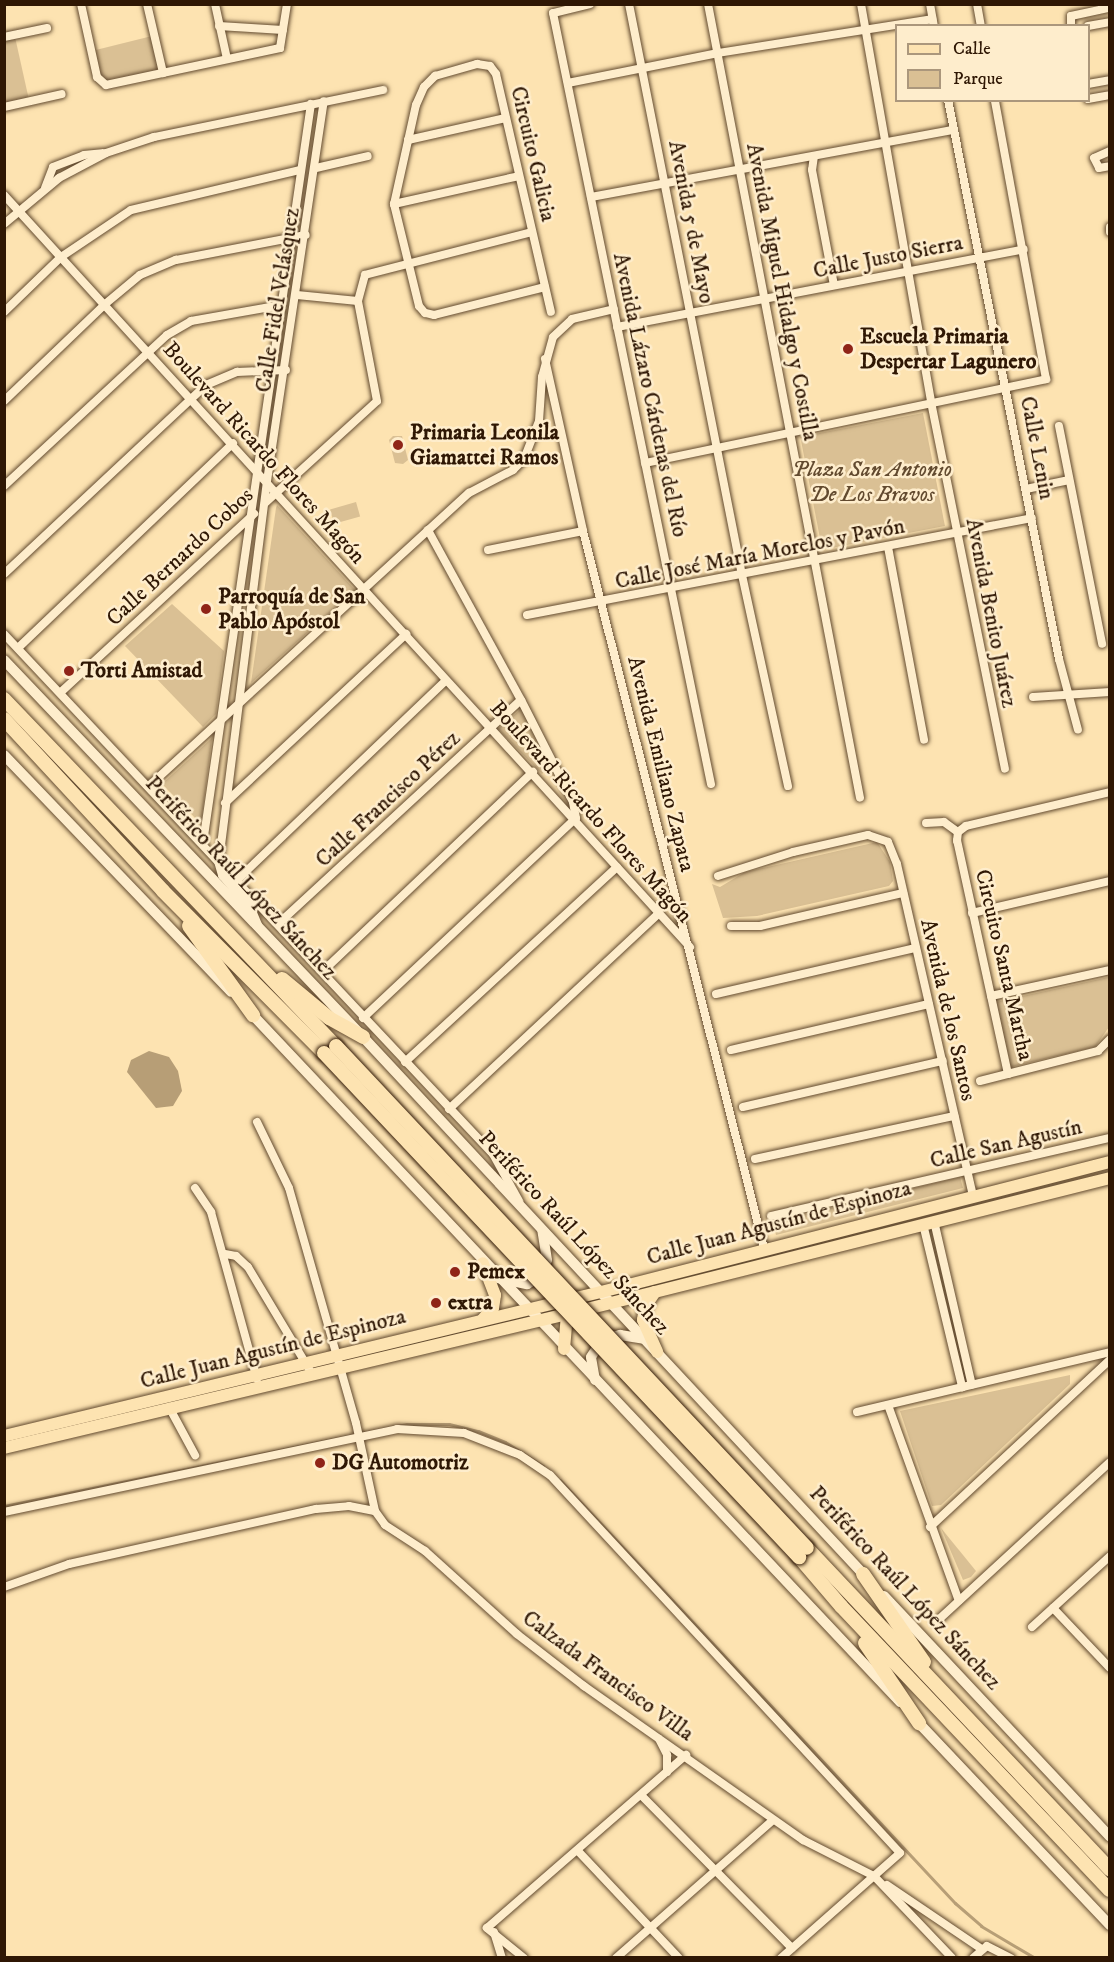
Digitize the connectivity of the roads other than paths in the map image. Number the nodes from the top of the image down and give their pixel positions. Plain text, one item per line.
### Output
1 (81, 4) edge
2 (147, 4) edge
3 (214, 4) edge
4 (287, 4) edge
5 (590, 4) edge
6 (629, 4) edge
7 (708, 4) edge
8 (861, 4) edge
9 (930, 4) edge
10 (976, 4) edge
11 (1110, 8) edge
12 (933, 22) edge
13 (1110, 22) edge
14 (911, 24) edge
15 (981, 24) edge
16 (1071, 24) edge
17 (895, 25) edge
18 (219, 26) junction
19 (1090, 26) edge
20 (47, 28) dead end
21 (866, 28) junction
22 (283, 30) junction
23 (4, 37) edge
24 (718, 53) junction
25 (227, 59) junction
26 (642, 68) junction
27 (163, 73) junction
28 (1110, 80) edge
29 (568, 83) junction
30 (1090, 84) edge
31 (383, 90) dead end
32 (62, 94) dead end
33 (1110, 95) edge
34 (1090, 99) edge
35 (324, 101) junction
36 (948, 102) edge
37 (995, 102) edge
38 (311, 104) junction
39 (4, 107) edge
40 (506, 118) junction
41 (954, 130) junction
42 (408, 140) junction
43 (884, 142) junction
44 (1110, 152) edge
45 (106, 153) junction
46 (368, 156) dead end
47 (814, 156) junction
48 (1110, 166) edge
49 (316, 168) junction
50 (740, 169) junction
51 (300, 170) junction
52 (519, 176) junction
53 (664, 183) junction
54 (45, 188) junction
55 (4, 195) edge
56 (591, 197) junction
57 (394, 204) junction
58 (19, 211) junction
59 (4, 224) edge
60 (1110, 227) edge
61 (532, 232) junction
62 (1110, 232) edge
63 (306, 235) junction
64 (292, 237) junction
65 (1024, 249) junction
66 (61, 257) junction
67 (980, 257) junction
68 (407, 261) junction
69 (907, 271) junction
70 (834, 285) junction
71 (545, 287) junction
72 (297, 295) junction
73 (765, 299) junction
74 (358, 301) junction
75 (282, 304) junction
76 (104, 305) junction
77 (614, 309) junction
78 (4, 312) edge
79 (551, 312) dead end
80 (691, 313) junction
81 (617, 327) junction
82 (146, 351) junction
83 (545, 359) junction
84 (285, 370) junction
85 (272, 371) junction
86 (1007, 387) junction
87 (191, 397) junction
88 (4, 400) edge
89 (931, 402) junction
90 (1059, 426) dead end
91 (791, 430) junction
92 (233, 444) junction
93 (718, 447) junction
94 (645, 463) junction
95 (259, 472) junction
96 (1069, 480) junction
97 (267, 481) junction
98 (4, 486) edge
99 (1026, 489) junction
100 (277, 492) junction
101 (266, 502) junction
102 (253, 514) junction
103 (1032, 518) junction
104 (428, 530) junction
105 (583, 531) junction
106 (956, 534) junction
107 (888, 547) junction
108 (488, 550) dead end
109 (815, 561) junction
110 (4, 574) edge
111 (742, 575) junction
112 (363, 588) junction
113 (671, 589) junction
114 (601, 603) junction
115 (526, 615) dead end
116 (4, 634) edge
117 (406, 634) junction
118 (1102, 644) dead end
119 (18, 648) junction
120 (4, 660) edge
121 (446, 680) junction
122 (61, 692) junction
123 (1066, 693) junction
124 (1110, 693) edge
125 (1033, 697) dead end
126 (4, 699) edge
127 (521, 700) junction
128 (236, 707) junction
129 (4, 719) edge
130 (222, 720) junction
131 (490, 729) junction
132 (1078, 730) dead end
133 (924, 740) dead end
134 (4, 755) edge
135 (1005, 769) dead end
136 (533, 772) junction
137 (711, 784) dead end
138 (149, 786) junction
139 (788, 786) dead end
140 (1110, 792) edge
141 (860, 798) dead end
142 (225, 803) junction
143 (576, 818) junction
144 (926, 823) dead end
145 (958, 832) junction
146 (203, 843) junction
147 (219, 861) junction
148 (617, 867) junction
149 (718, 876) dead end
150 (237, 880) junction
151 (1110, 880) edge
152 (163, 891) junction
153 (903, 893) junction
154 (659, 913) junction
155 (972, 913) junction
156 (278, 924) junction
157 (731, 926) dead end
158 (259, 931) junction
159 (226, 932) junction
160 (690, 947) junction
161 (916, 948) junction
162 (1110, 970) edge
163 (322, 972) junction
164 (716, 994) dead end
165 (991, 996) junction
166 (929, 1004) junction
167 (253, 1015) junction
168 (363, 1018) junction
169 (363, 1037) junction
170 (1110, 1039) edge
171 (330, 1049) junction
172 (731, 1050) dead end
173 (942, 1061) junction
174 (405, 1062) junction
175 (1008, 1074) junction
176 (980, 1081) dead end
177 (743, 1107) dead end
178 (449, 1109) junction
179 (954, 1116) junction
180 (257, 1122) dead end
181 (1110, 1138) edge
182 (755, 1159) dead end
183 (1110, 1162) edge
184 (967, 1171) junction
185 (1110, 1178) edge
186 (195, 1188) dead end
187 (973, 1195) junction
188 (522, 1208) junction
189 (771, 1216) dead end
190 (928, 1222) junction
191 (542, 1230) junction
192 (764, 1248) junction
193 (225, 1254) junction
194 (791, 1257) junction
195 (483, 1263) junction
196 (748, 1269) junction
197 (498, 1278) junction
198 (601, 1292) junction
199 (655, 1292) junction
200 (611, 1304) junction
201 (526, 1309) junction
202 (567, 1314) junction
203 (481, 1320) junction
204 (537, 1321) junction
205 (644, 1339) junction
206 (963, 1345) junction
207 (953, 1347) junction
208 (564, 1349) junction
209 (657, 1352) junction
210 (1110, 1352) edge
211 (1110, 1360) edge
212 (337, 1362) junction
213 (309, 1369) junction
214 (257, 1381) junction
215 (595, 1382) junction
216 (972, 1385) junction
217 (962, 1387) junction
218 (167, 1403) junction
219 (888, 1405) junction
220 (857, 1412) dead end
221 (359, 1435) junction
222 (4, 1436) edge
223 (4, 1448) edge
224 (195, 1455) dead end
225 (1110, 1462) edge
226 (375, 1510) junction
227 (4, 1512) edge
228 (930, 1527) junction
229 (803, 1553) junction
230 (1110, 1556) edge
231 (863, 1574) junction
232 (4, 1587) edge
233 (959, 1601) junction
234 (840, 1606) junction
235 (1053, 1608) junction
236 (936, 1622) dead end
237 (1032, 1627) dead end
238 (1110, 1655) edge
239 (1103, 1661) junction
240 (1110, 1668) edge
241 (955, 1706) junction
242 (919, 1723) junction
243 (659, 1738) junction
244 (686, 1755) junction
245 (667, 1772) junction
246 (641, 1795) junction
247 (773, 1820) junction
248 (1110, 1837) edge
249 (578, 1851) junction
250 (715, 1870) junction
251 (1110, 1870) edge
252 (874, 1876) junction
253 (1110, 1890) edge
254 (1110, 1925) edge
255 (651, 1928) junction
256 (490, 1930) junction
257 (792, 1948) junction
258 (980, 1948) junction
259 (502, 1958) edge
260 (524, 1958) edge
261 (616, 1958) edge
262 (679, 1958) edge
263 (781, 1958) edge
264 (952, 1958) edge
265 (973, 1958) edge
266 (1011, 1958) edge

1 - 27 street
2 - 27 street
3 - 18 street
4 - 22 street
5 - 29 street, Avenida Lázaro Cárdenas del Río
6 - 26 street, Avenida 5 de Mayo
7 - 24 street, Avenida Miguel Hidalgo y Costilla
8 - 21 street, Avenida Benito Juárez
9 - 12 street
10 - 15 street
11 - 16 street
12 - 14 street
13 - 19 street
17 - 21 street
18 - 22 street
18 - 25 street
20 - 23 street
21 - 24 street
21 - 43 street, Avenida Benito Juárez
22 - 25 street
24 - 26 street
24 - 50 street, Avenida Miguel Hidalgo y Costilla
25 - 27 street
26 - 29 street
26 - 53 street, Avenida 5 de Mayo
28 - 30 street
29 - 56 street, Avenida Lázaro Cárdenas del Río
31 - 35 street
32 - 39 street
33 - 34 street
35 - 38 street
35 - 49 street, Calle Fidel Velásquez
36 - 41 street, Calle Lenin
37 - 65 street
38 - 45 street
38 - 51 street, Calle Fidel Velásquez
40 - 42 street
40 - 42 street, Circuito Galicia
40 - 52 street, Circuito Galicia
41 - 43 street
41 - 67 street, Calle Lenin
42 - 57 street, Circuito Galicia
43 - 47 street
43 - 69 street, Avenida Benito Juárez
44 - 48 street
45 - 54 street
45 - 54 street
46 - 49 street
47 - 50 street
47 - 70 street
49 - 63 street, Calle Fidel Velásquez
50 - 53 street
50 - 73 street, Avenida Miguel Hidalgo y Costilla
51 - 64 street, Calle Fidel Velásquez
51 - 66 street
52 - 57 street
52 - 61 street, Circuito Galicia
53 - 56 street
53 - 80 street, Avenida 5 de Mayo
54 - 58 street
55 - 58 street, Boulevard Ricardo Flores Magón
56 - 77 street, Avenida Lázaro Cárdenas del Río
57 - 68 street, Circuito Galicia
58 - 59 street
58 - 66 street, Boulevard Ricardo Flores Magón
60 - 62 street
61 - 68 street
61 - 71 street, Circuito Galicia
63 - 64 street
63 - 72 street, Calle Fidel Velásquez
64 - 75 street, Calle Fidel Velásquez
64 - 76 street
65 - 67 street, Calle Justo Sierra
65 - 86 street
66 - 76 street, Boulevard Ricardo Flores Magón
66 - 78 street
67 - 69 street, Calle Justo Sierra
67 - 86 street, Calle Lenin
68 - 71 street, Circuito Galicia
68 - 74 street
69 - 70 street, Calle Justo Sierra
69 - 89 street, Avenida Benito Juárez
70 - 73 street, Calle Justo Sierra
71 - 79 street, Circuito Galicia
72 - 74 street
72 - 84 street, Calle Fidel Velásquez
73 - 80 street, Calle Justo Sierra
73 - 91 street, Avenida Miguel Hidalgo y Costilla
74 - 100 street, Calle Bernardo Cobos
75 - 82 street
75 - 85 street, Calle Fidel Velásquez
76 - 82 street, Boulevard Ricardo Flores Magón
76 - 88 street
77 - 81 street, Avenida Lázaro Cárdenas del Río
77 - 83 street
80 - 81 street, Calle Justo Sierra
80 - 93 street, Avenida 5 de Mayo
81 - 94 street, Avenida Lázaro Cárdenas del Río
82 - 87 street, Boulevard Ricardo Flores Magón
82 - 98 street
83 - 104 street
83 - 105 street, Avenida Emiliano Zapata
84 - 85 street
84 - 97 street, Calle Fidel Velásquez
85 - 87 street
85 - 95 street, Calle Fidel Velásquez
86 - 89 street
86 - 99 street, Calle Lenin
87 - 92 street, Boulevard Ricardo Flores Magón
87 - 110 street
89 - 91 street
89 - 106 street, Avenida Benito Juárez
90 - 96 street
91 - 93 street
91 - 109 street, Avenida Miguel Hidalgo y Costilla
92 - 95 street, Boulevard Ricardo Flores Magón
92 - 119 street
93 - 94 street
93 - 111 street, Avenida 5 de Mayo
94 - 113 street, Avenida Lázaro Cárdenas del Río
95 - 97 street, Boulevard Ricardo Flores Magón
95 - 102 street, Calle Fidel Velásquez
96 - 99 street
96 - 118 street
97 - 100 street, Boulevard Ricardo Flores Magón
97 - 101 street, Calle Fidel Velásquez
99 - 103 street, Calle Lenin
100 - 101 street, Calle Bernardo Cobos
100 - 112 street, Boulevard Ricardo Flores Magón
101 - 102 street, Calle Bernardo Cobos
101 - 128 street, Calle Fidel Velásquez
102 - 122 street, Calle Bernardo Cobos
102 - 130 street, Calle Fidel Velásquez
103 - 106 street, Calle José María Morelos y Pavón
103 - 123 street, Calle Lenin
104 - 112 street
104 - 127 street
105 - 108 street
105 - 114 street, Avenida Emiliano Zapata
106 - 107 street, Calle José María Morelos y Pavón
106 - 135 street, Avenida Benito Juárez
107 - 109 street, Calle José María Morelos y Pavón
107 - 133 street
109 - 111 street, Calle José María Morelos y Pavón
109 - 141 street, Avenida Miguel Hidalgo y Costilla
111 - 113 street, Calle José María Morelos y Pavón
111 - 139 street, Avenida 5 de Mayo
112 - 117 street, Boulevard Ricardo Flores Magón
112 - 128 street
113 - 114 street, Calle José María Morelos y Pavón
113 - 137 street, Avenida Lázaro Cárdenas del Río
114 - 115 street, Calle José María Morelos y Pavón
114 - 160 street, Avenida Emiliano Zapata
116 - 119 street
117 - 121 street, Boulevard Ricardo Flores Magón
117 - 142 street
119 - 122 street
120 - 158 main road, Periférico Raúl López Sánchez
121 - 131 street, Boulevard Ricardo Flores Magón
121 - 150 street
122 - 138 street
123 - 124 street
123 - 125 street
123 - 132 street, Calle Lenin
126 - 159 highway, Periférico Raúl López Sánchez
127 - 131 street, Calle Francisco Pérez
127 - 143 street
128 - 130 street
128 - 142 street, Calle Fidel Velásquez
129 - 152 highway, Periférico Raúl López Sánchez
130 - 138 street
130 - 146 street, Calle Fidel Velásquez
131 - 136 street, Boulevard Ricardo Flores Magón
131 - 156 street, Calle Francisco Pérez
134 - 167 main road
136 - 143 street, Boulevard Ricardo Flores Magón
136 - 163 street
138 - 146 street
140 - 145 street
142 - 147 street, Calle Fidel Velásquez
143 - 148 street, Boulevard Ricardo Flores Magón
143 - 168 street
144 - 145 street
145 - 155 street, Circuito Santa Martha
146 - 147 street
147 - 150 street
147 - 158 main road
148 - 154 street, Boulevard Ricardo Flores Magón
148 - 174 street
149 - 153 street, Avenida de los Santos
150 - 156 street
151 - 155 street
152 - 167 highway
152 - 171 highway, Periférico Raúl López Sánchez
153 - 157 street
153 - 161 street, Avenida de los Santos
154 - 160 street, Boulevard Ricardo Flores Magón
154 - 178 street
155 - 165 street, Circuito Santa Martha
156 - 163 street
158 - 169 main road, Periférico Raúl López Sánchez
159 - 169 highway
159 - 171 highway, Periférico Raúl López Sánchez
160 - 192 street, Avenida Emiliano Zapata
161 - 164 street
161 - 166 street, Avenida de los Santos
162 - 165 street
163 - 168 street
165 - 175 street, Circuito Santa Martha
166 - 172 street
166 - 173 street, Avenida de los Santos
167 - 195 main road
168 - 174 street
169 - 188 main road, Periférico Raúl López Sánchez
170 - 175 street, Circuito Santa Martha
171 - 229 highway, Periférico Raúl López Sánchez, bridge
173 - 177 street
173 - 179 street, Avenida de los Santos
174 - 178 street
175 - 176 street
178 - 188 street
179 - 182 street
179 - 184 street, Avenida de los Santos
180 - 212 street
181 - 184 street, Calle San Agustín
183 - 187 main road, Calle Juan Agustín de Espinoza
184 - 187 street, Avenida de los Santos
184 - 189 street, Calle San Agustín
185 - 190 main road, Calle Juan Agustín de Espinoza
186 - 193 street
187 - 192 main road, Calle Juan Agustín de Espinoza
188 - 191 main road, Periférico Raúl López Sánchez
190 - 194 main road, Calle Juan Agustín de Espinoza
190 - 206 street
190 - 207 street
191 - 197 main road
191 - 198 main road, Periférico Raúl López Sánchez
192 - 194 main road
192 - 196 main road
192 - 198 main road, Calle Juan Agustín de Espinoza
193 - 213 street
193 - 214 street
194 - 196 main road, Calle Juan Agustín de Espinoza
195 - 197 main road
195 - 203 main road
196 - 199 main road, Calle Juan Agustín de Espinoza
197 - 201 main road
198 - 200 main road, Periférico Raúl López Sánchez
198 - 201 main road, Calle Juan Agustín de Espinoza
199 - 200 main road, Calle Juan Agustín de Espinoza
199 - 209 main road
200 - 202 main road, Calle Juan Agustín de Espinoza
200 - 205 main road, Periférico Raúl López Sánchez
201 - 203 main road, Calle Juan Agustín de Espinoza
201 - 204 main road
202 - 204 main road, Calle Juan Agustín de Espinoza
202 - 208 main road
203 - 212 main road, Calle Juan Agustín de Espinoza
204 - 208 main road
204 - 212 main road, Calle Juan Agustín de Espinoza
205 - 209 main road, Periférico Raúl López Sánchez
205 - 215 main road
206 - 207 street
206 - 216 street
207 - 217 street
208 - 215 main road
209 - 231 main road, Periférico Raúl López Sánchez
210 - 216 street
211 - 228 street
212 - 213 main road, Calle Juan Agustín de Espinoza
212 - 221 street
213 - 214 main road, Calle Juan Agustín de Espinoza
214 - 218 main road, Calle Juan Agustín de Espinoza
215 - 242 main road
216 - 217 street
217 - 219 street
218 - 222 main road, Calle Juan Agustín de Espinoza
218 - 223 main road, Calle Juan Agustín de Espinoza
218 - 224 street
219 - 220 street
219 - 228 street
221 - 226 street
221 - 227 street
221 - 252 street
225 - 233 street
226 - 232 street
226 - 243 street, Calzada Francisco Villa
228 - 233 street
229 - 234 highway, Periférico Raúl López Sánchez
229 - 241 highway, Periférico Raúl López Sánchez
230 - 235 street
231 - 241 highway
231 - 248 main road, Periférico Raúl López Sánchez
233 - 236 street
234 - 242 highway
234 - 253 highway, Periférico Raúl López Sánchez
235 - 237 street
235 - 239 street
238 - 239 street
239 - 240 street
241 - 251 highway, Periférico Raúl López Sánchez
242 - 254 main road
243 - 244 street, Calzada Francisco Villa
243 - 245 street
244 - 245 street
244 - 247 street, Calzada Francisco Villa
245 - 246 street
246 - 249 street
246 - 250 street
247 - 250 street
247 - 252 street, Calzada Francisco Villa
249 - 255 street
249 - 256 street
250 - 255 street
250 - 257 street
252 - 257 street
252 - 258 street
252 - 264 street, Calzada Francisco Villa
255 - 261 street
255 - 262 street
256 - 259 street
256 - 260 street
257 - 263 street
258 - 265 street
258 - 266 street

